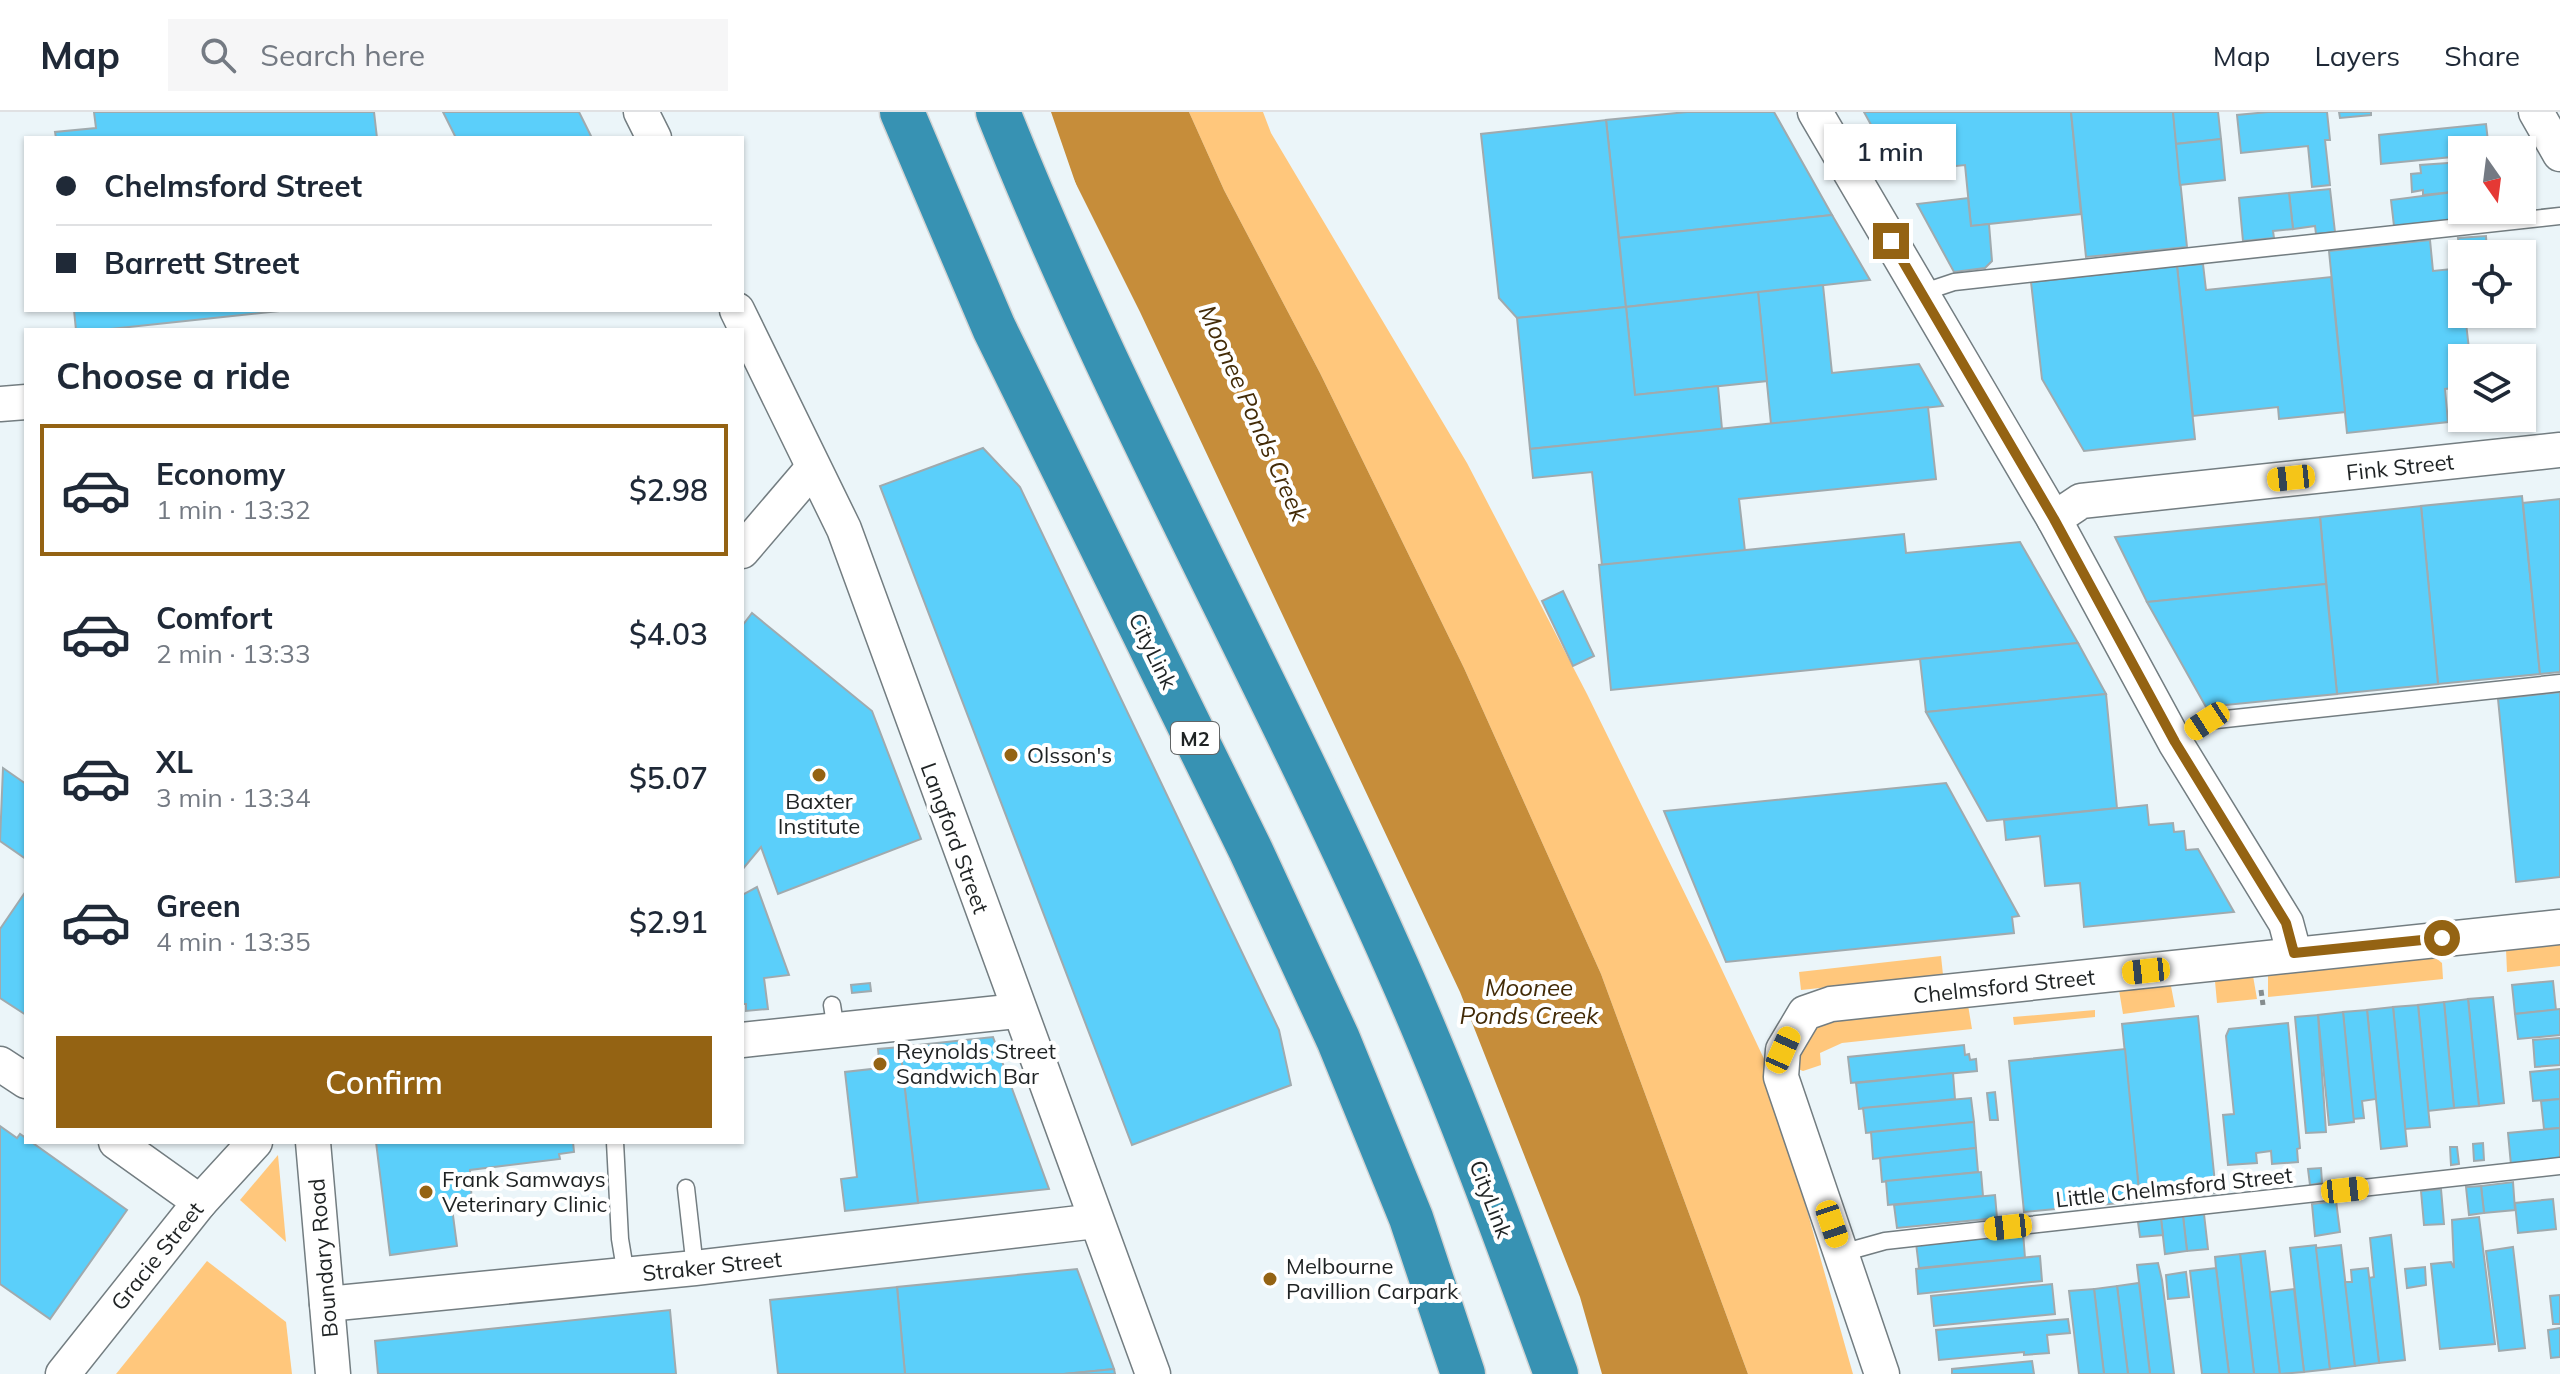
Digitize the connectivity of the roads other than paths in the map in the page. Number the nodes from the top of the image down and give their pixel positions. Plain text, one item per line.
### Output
1 (641, 112) edge
2 (902, 112) edge
3 (998, 112) edge
4 (1815, 112) edge
5 (2536, 112) edge
6 (653, 136) edge
7 (2560, 154) edge
8 (2560, 216) edge
9 (1921, 293) junction
10 (744, 343) edge
11 (24, 402) edge
12 (0, 404) edge
13 (2560, 450) edge
14 (812, 469) junction
15 (2054, 519) junction
16 (744, 549) edge
17 (2560, 683) edge
18 (2175, 742) junction
19 (2560, 927) edge
20 (2294, 953) junction
21 (1018, 1011) junction
22 (744, 1040) edge
23 (0, 1064) edge
24 (24, 1080) edge
25 (119, 1144) edge
26 (253, 1144) edge
27 (313, 1144) edge
28 (615, 1144) edge
29 (2560, 1166) edge
30 (686, 1188) dead end
31 (200, 1202) junction
32 (1096, 1221) junction
33 (1842, 1253) junction
34 (695, 1268) junction
35 (626, 1275) junction
36 (327, 1304) junction
37 (63, 1374) edge
38 (333, 1374) edge
39 (1153, 1374) edge
40 (1463, 1374) edge
41 (1556, 1374) edge
42 (1882, 1374) edge

1 - 6 street
2 - 40 highway, CityLink / M2
3 - 41 highway, CityLink
4 - 9 street
5 - 7 street
8 - 9 lane
9 - 15 street
10 - 14 street, Langford Street
11 - 12 street
13 - 15 street, Fink Street
14 - 16 street
14 - 21 street, Langford Street
15 - 18 street
17 - 18 lane
18 - 20 street
19 - 20 street, Chelmsford Street
20 - 33 street, Chelmsford Street
21 - 22 street
21 - 32 street, Langford Street
23 - 24 street
25 - 31 street
26 - 31 street, Gracie Street
27 - 36 street, Boundary Road
28 - 35 lane
29 - 33 lane, Little Chelmsford Street
30 - 34 lane
31 - 37 street, Gracie Street
32 - 34 street, Straker Street
32 - 39 street, Langford Street
33 - 42 street
34 - 35 street, Straker Street
35 - 36 street, Straker Street
36 - 38 street, Boundary Road

